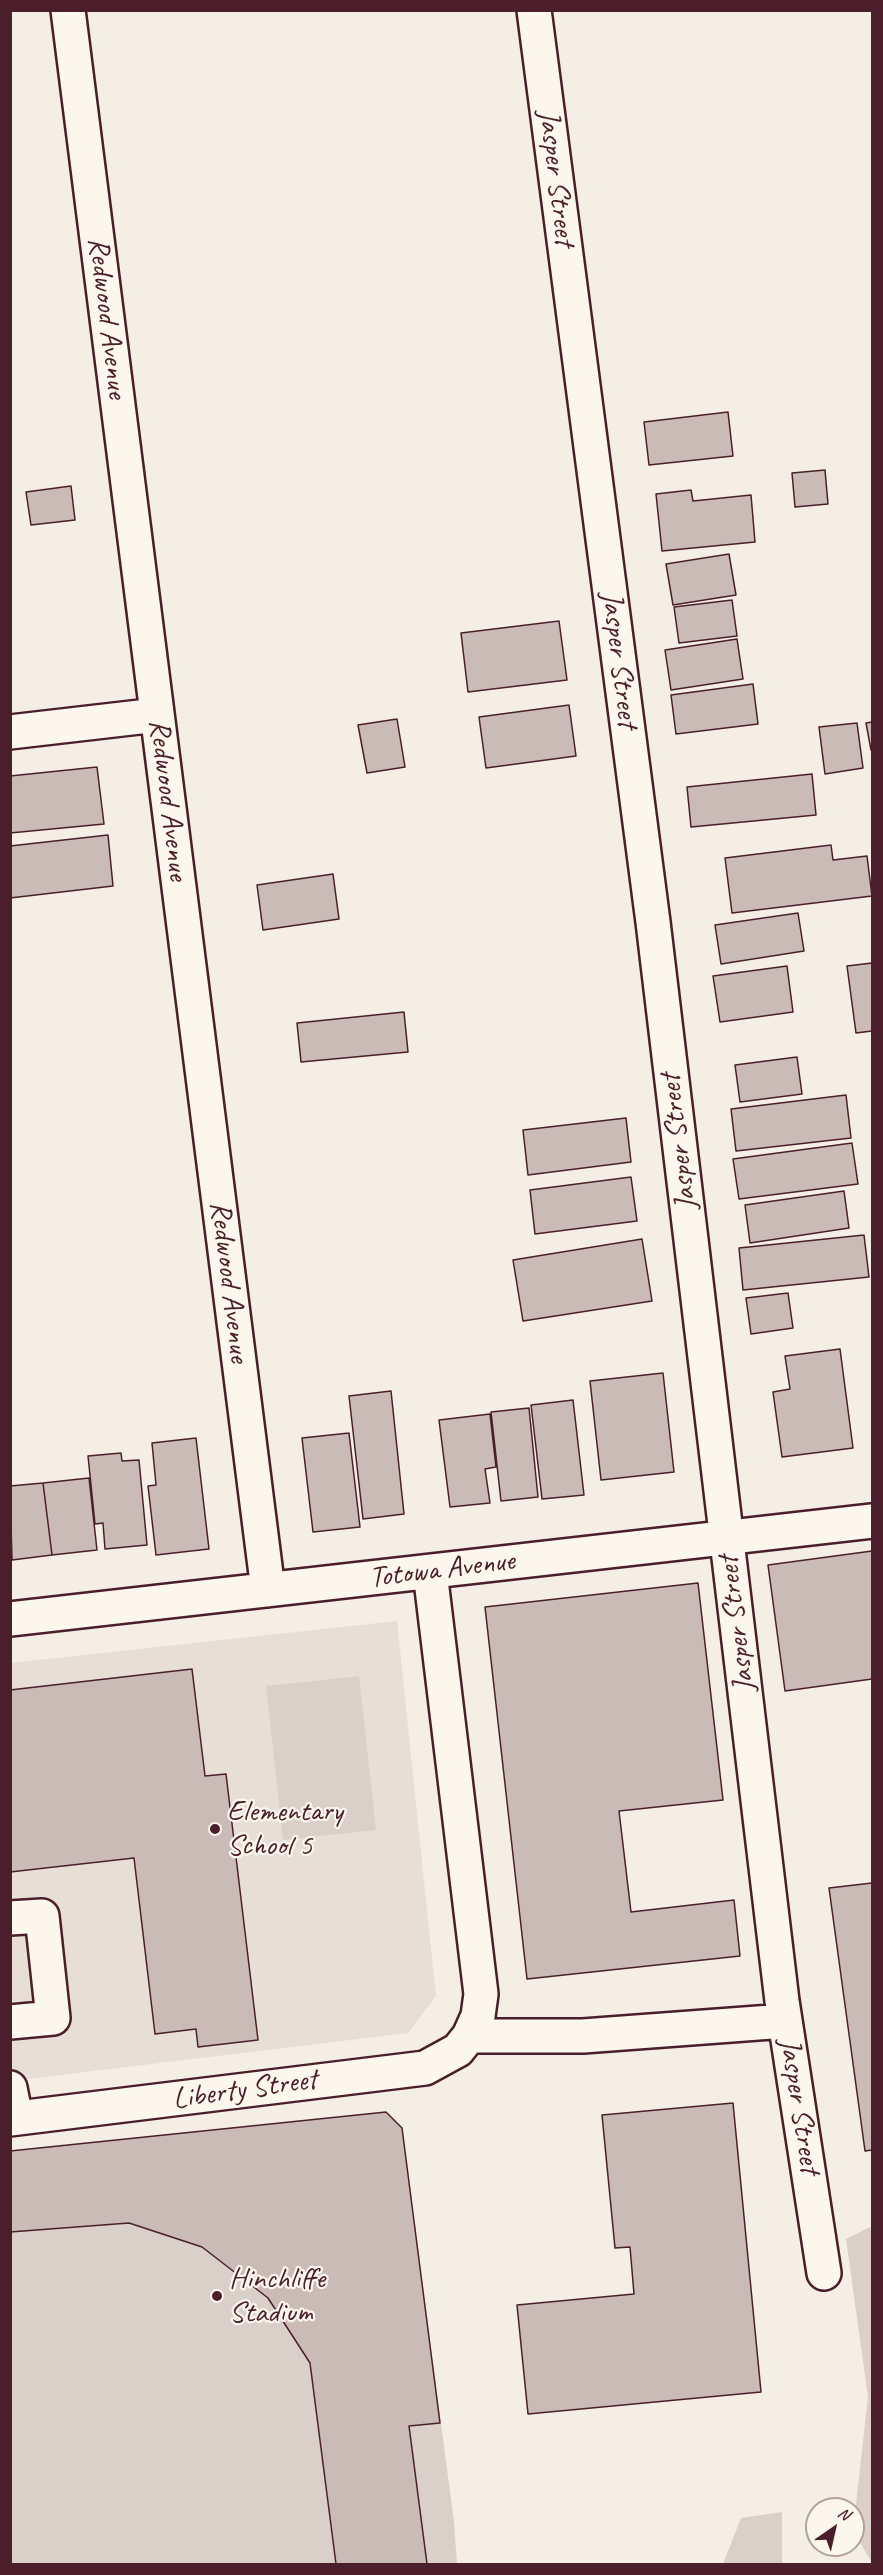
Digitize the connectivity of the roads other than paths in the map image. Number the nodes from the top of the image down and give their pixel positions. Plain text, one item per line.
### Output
1 (68, 10) edge
2 (534, 10) edge
3 (158, 715) junction
4 (10, 732) edge
5 (873, 1521) edge
6 (727, 1538) junction
7 (430, 1572) junction
8 (268, 1590) junction
9 (10, 1619) edge
10 (10, 1918) edge
11 (785, 2020) junction
12 (10, 2022) edge
13 (469, 2036) junction
14 (12, 2108) edge
15 (824, 2273) dead end

1 - 3 street, Redwood Avenue
2 - 6 street, Jasper Street
3 - 4 street
3 - 8 street, Redwood Avenue
5 - 6 street, Totowa Avenue
6 - 7 street, Totowa Avenue
6 - 11 street, Jasper Street
7 - 8 street, Totowa Avenue
7 - 13 street
8 - 9 street, Totowa Avenue
10 - 12 street
11 - 13 street
11 - 15 street, Jasper Street
13 - 14 street, Liberty Street

